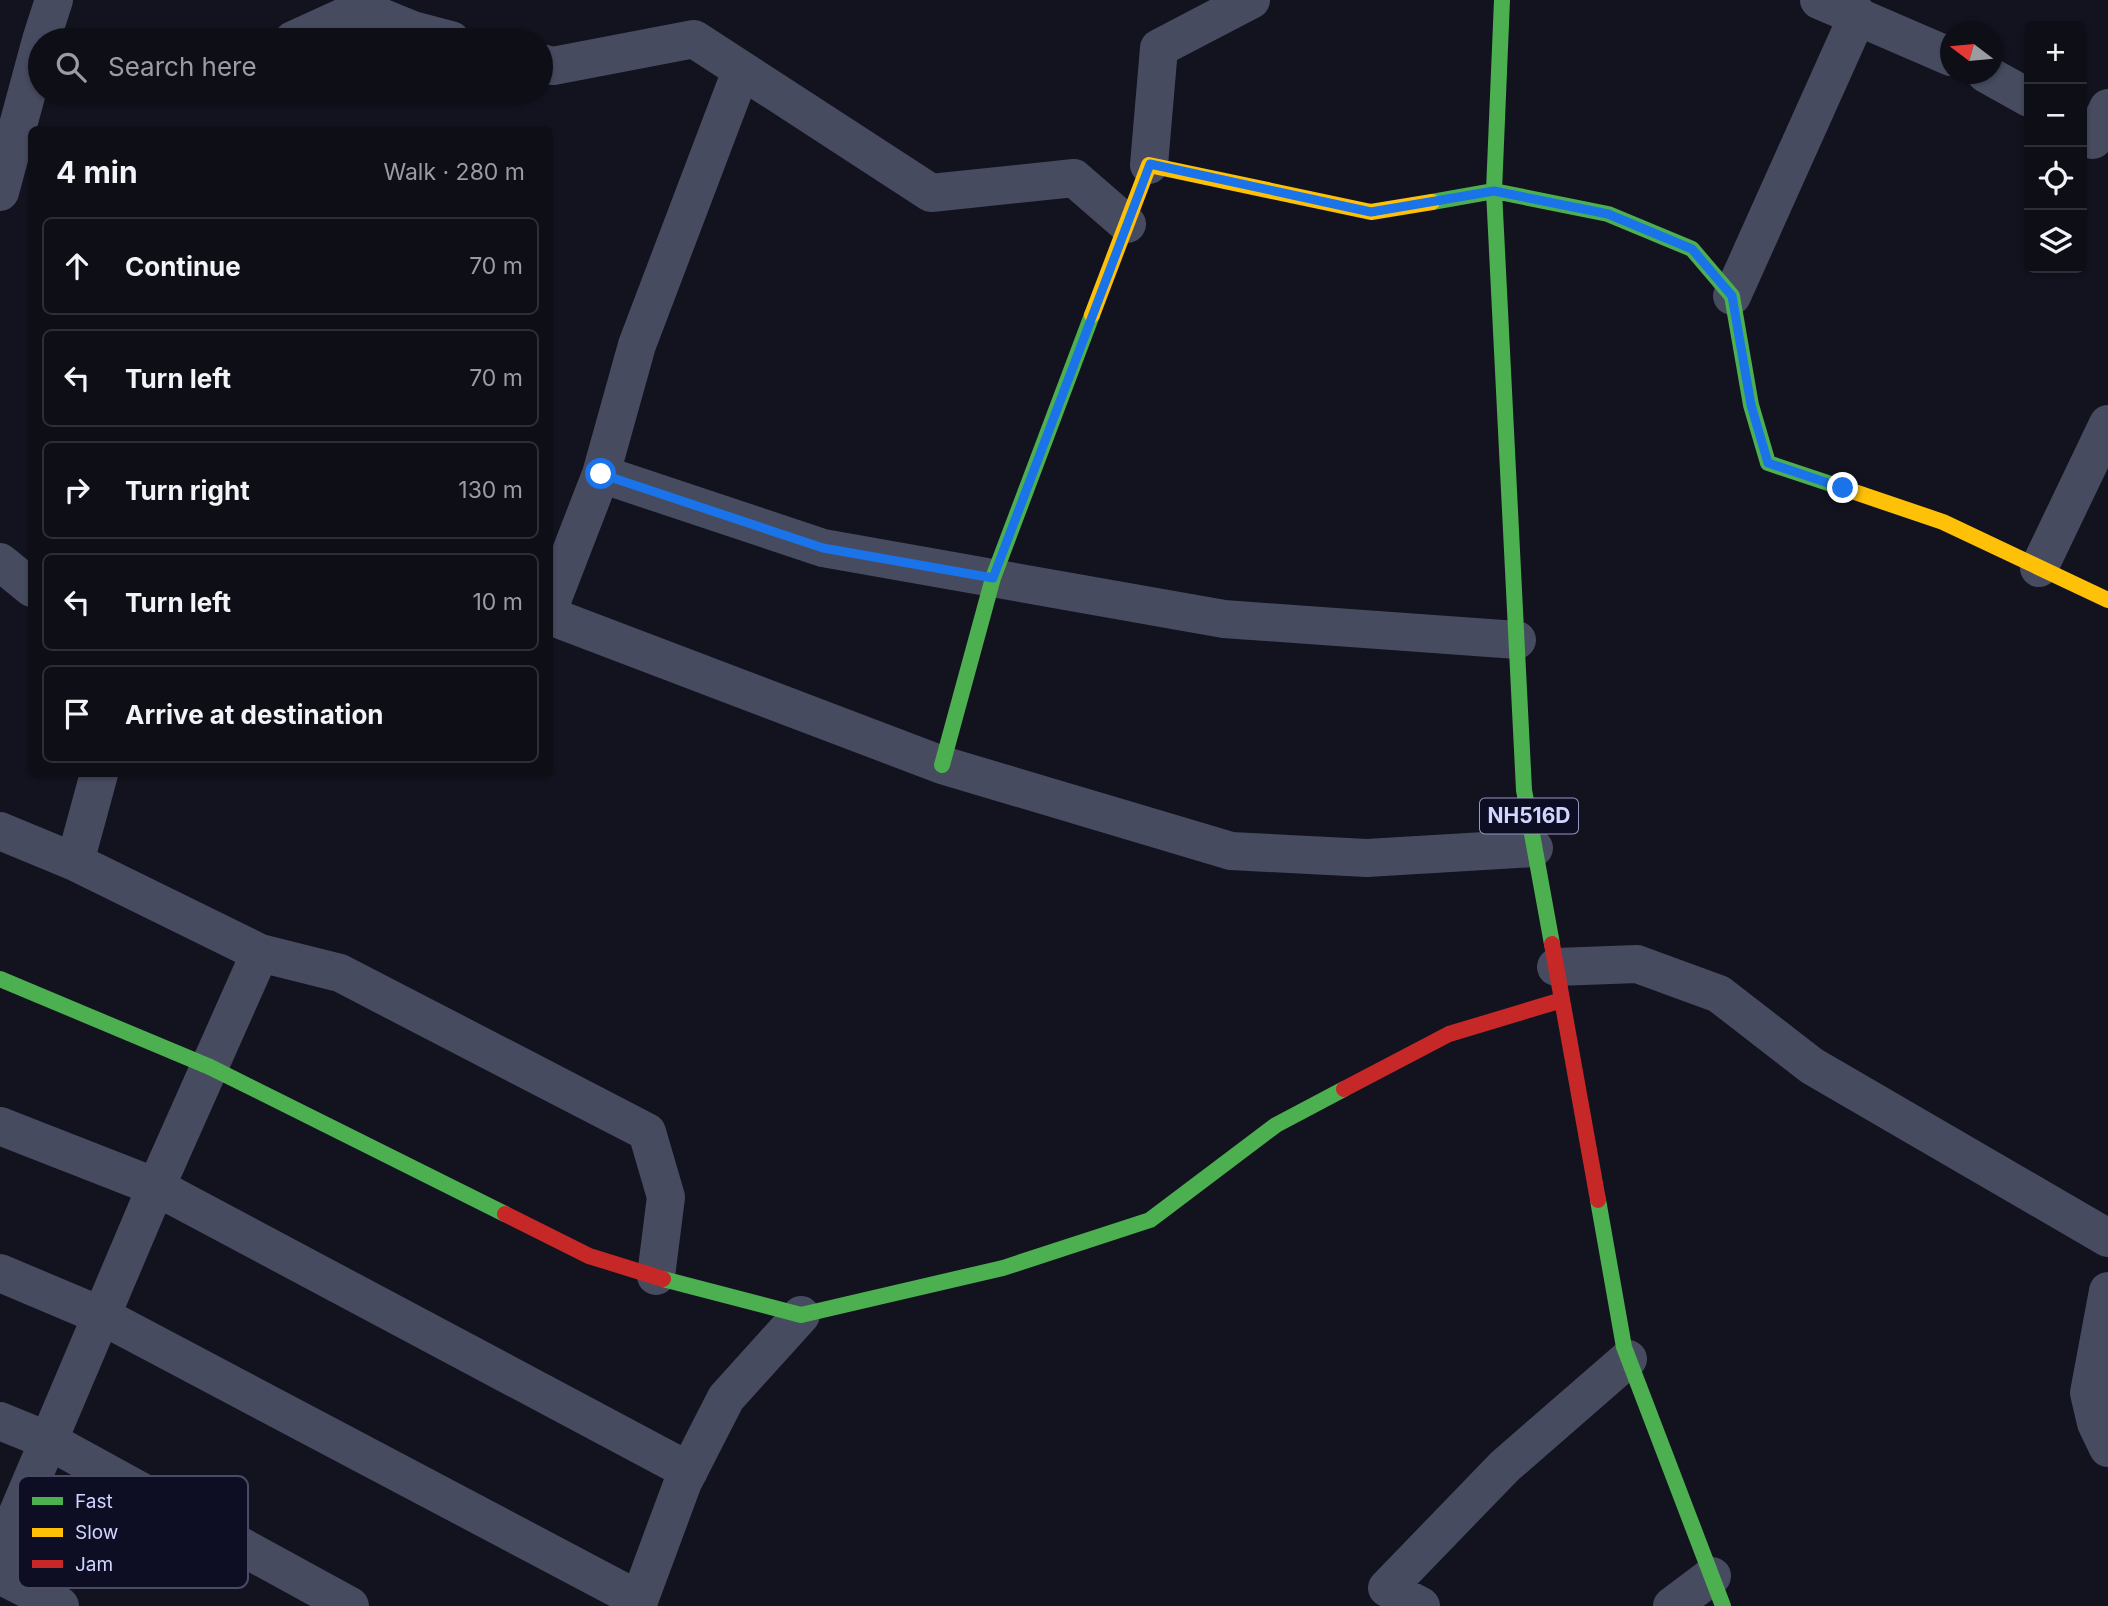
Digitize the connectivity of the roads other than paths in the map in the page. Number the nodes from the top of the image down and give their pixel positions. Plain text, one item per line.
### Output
1 (54, 0) edge
2 (1251, 0) edge
3 (1502, 0) edge
4 (1819, 0) edge
5 (1858, 15) junction
6 (45, 28) edge
7 (319, 28) edge
8 (408, 28) edge
9 (1940, 52) edge
10 (553, 66) edge
11 (741, 71) junction
12 (2003, 83) edge
13 (28, 90) edge
14 (2024, 95) edge
15 (1150, 164) junction
16 (1494, 191) junction
17 (0, 192) edge
18 (1127, 224) junction
19 (1732, 296) junction
20 (2108, 425) edge
21 (601, 474) junction
22 (0, 562) edge
23 (2039, 568) junction
24 (993, 578) junction
25 (28, 584) edge
26 (553, 598) edge
27 (2108, 600) edge
28 (553, 617) edge
29 (1517, 640) junction
30 (943, 765) junction
31 (98, 777) edge
32 (0, 831) edge
33 (1534, 848) junction
34 (75, 862) junction
35 (260, 953) junction
36 (0, 979) edge
37 (1559, 984) junction
38 (210, 1067) junction
39 (0, 1126) edge
40 (156, 1187) junction
41 (2108, 1238) edge
42 (0, 1273) edge
43 (656, 1276) junction
44 (2108, 1291) edge
45 (801, 1315) junction
46 (102, 1316) junction
47 (1628, 1359) junction
48 (0, 1421) edge
49 (49, 1441) junction
50 (2108, 1448) edge
51 (689, 1471) junction
52 (34, 1476) edge
53 (113, 1476) edge
54 (18, 1513) edge
55 (248, 1550) edge
56 (0, 1555) edge
57 (0, 1575) edge
58 (18, 1584) edge
59 (25, 1588) edge
60 (1718, 1591) edge
61 (638, 1603) edge
62 (60, 1606) edge
63 (350, 1606) edge
64 (1421, 1606) edge
65 (1672, 1606) edge

1 - 6 street
2 - 15 street
3 - 16 main road, NH516D
4 - 5 street
5 - 9 street
5 - 19 street
7 - 8 street
10 - 11 street
11 - 18 street
11 - 21 street
12 - 14 street
13 - 17 street
15 - 16 main road
15 - 18 main road
16 - 19 main road
16 - 29 main road, NH516D
18 - 24 main road
19 - 23 main road
20 - 23 street
21 - 24 street
21 - 26 street
22 - 25 street
23 - 27 main road
24 - 29 street
24 - 30 main road
28 - 30 street
29 - 33 main road, NH516D
30 - 33 street
31 - 34 street
32 - 34 street
33 - 37 main road, NH516D
34 - 35 street
35 - 38 street
35 - 43 street
36 - 38 main road
37 - 41 street
37 - 45 main road
37 - 47 main road, NH516D
38 - 40 street
38 - 43 main road
39 - 40 street
40 - 46 street
40 - 51 street
42 - 46 street
43 - 45 main road
44 - 50 street
45 - 51 street
46 - 49 street
46 - 61 street
47 - 60 main road, NH516D
47 - 64 street
48 - 49 street
49 - 52 street
49 - 53 street
51 - 61 street
54 - 56 street
55 - 63 street
57 - 58 street
59 - 62 street
60 - 65 street

